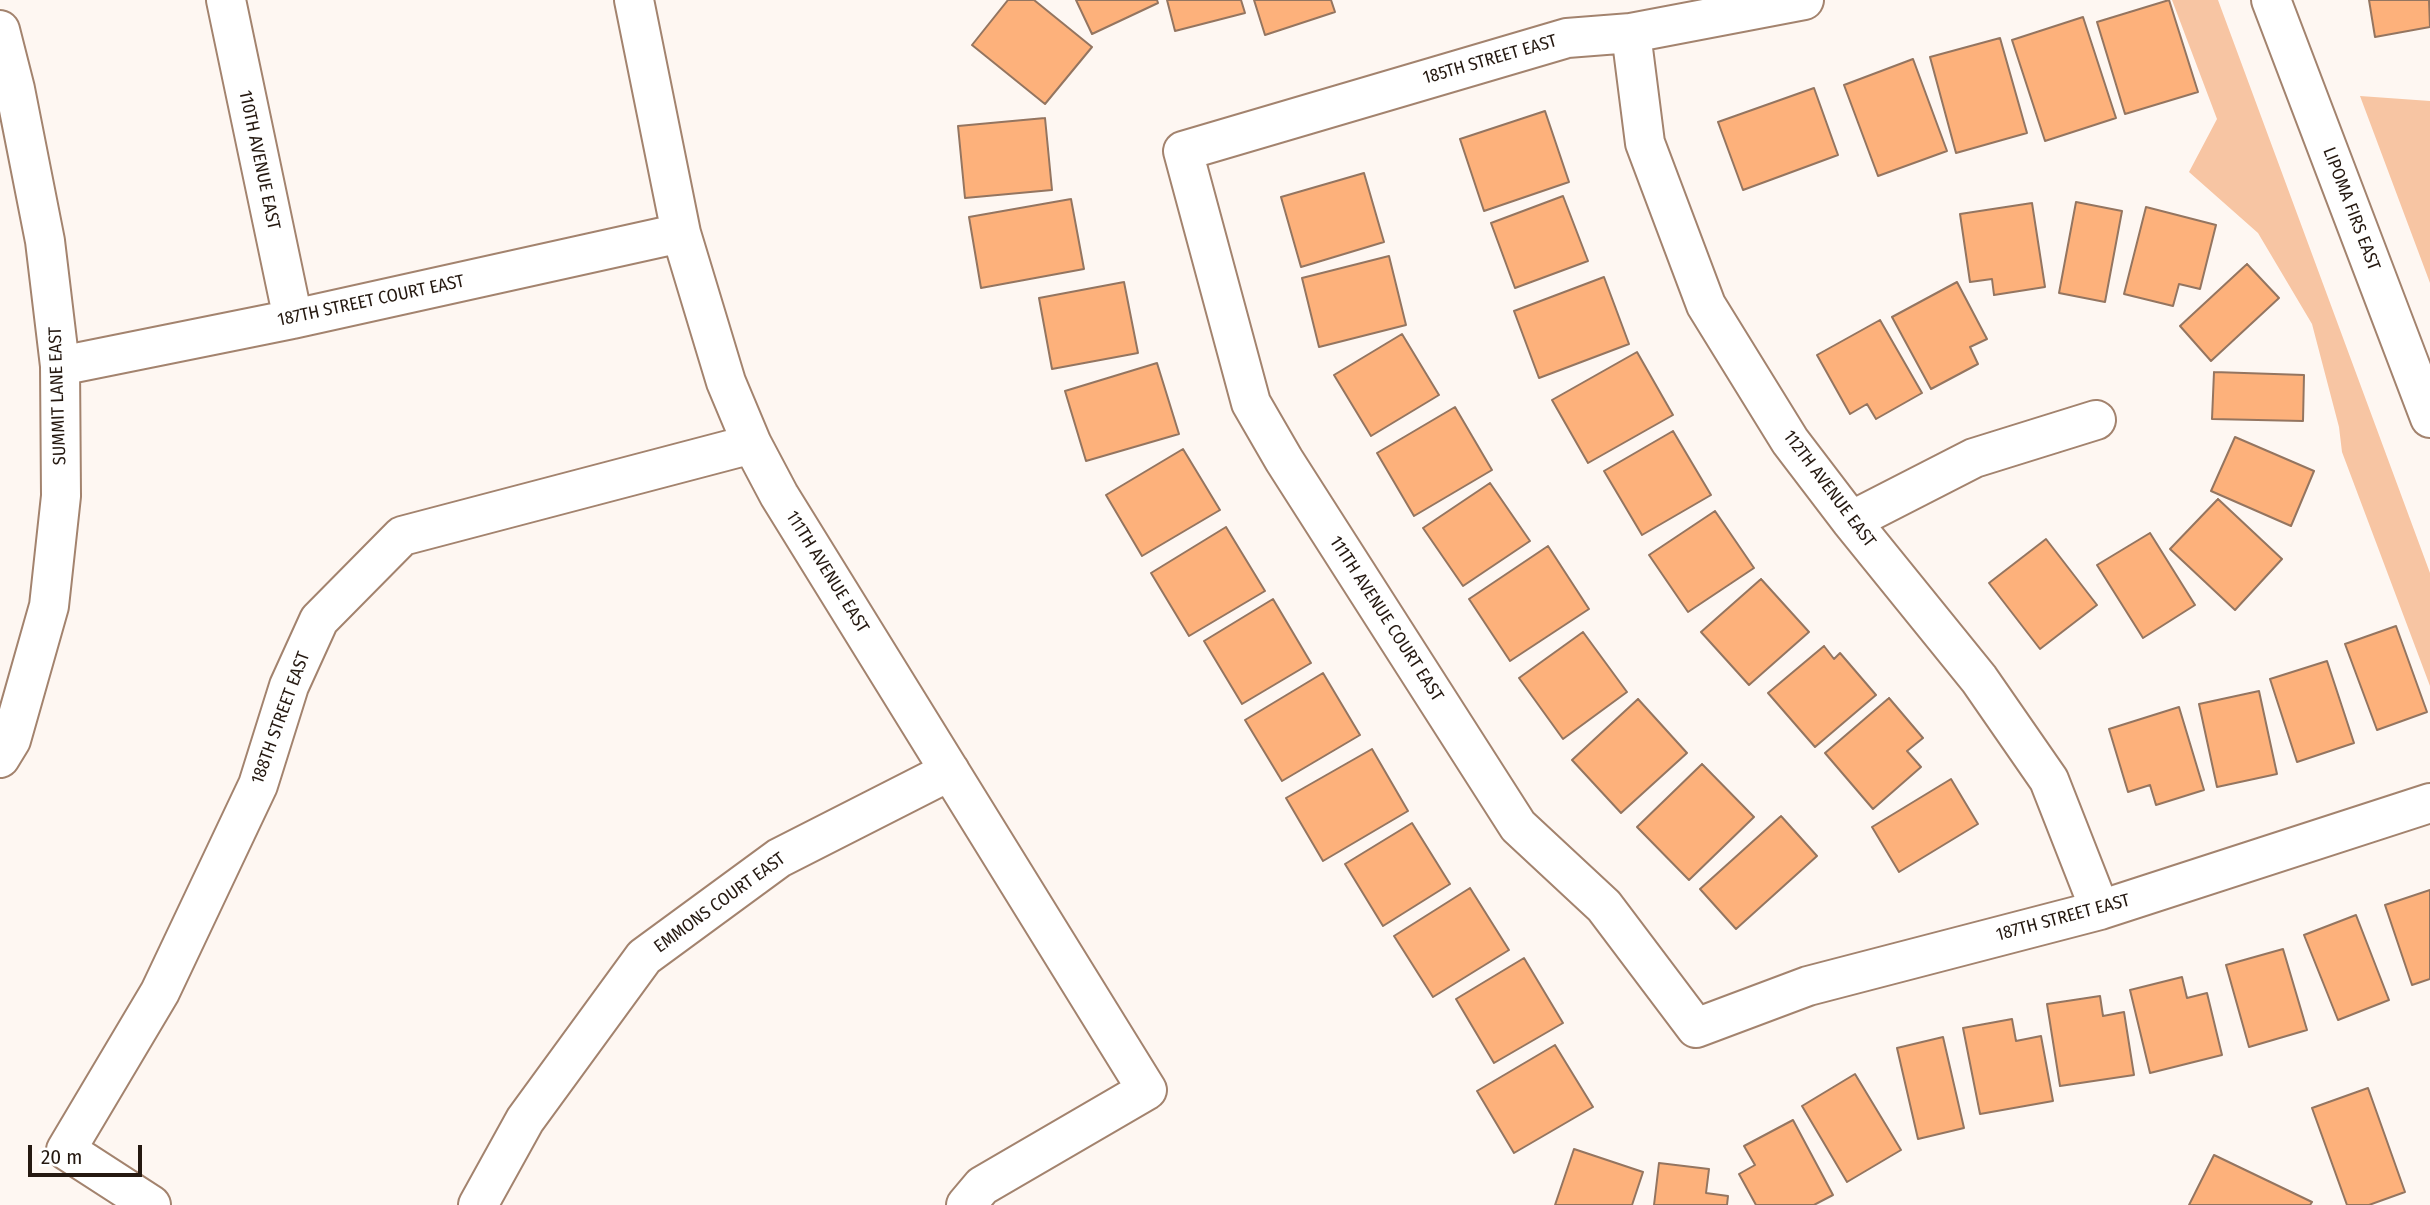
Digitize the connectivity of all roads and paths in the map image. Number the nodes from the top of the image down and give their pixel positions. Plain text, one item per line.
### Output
1 (226, 0) edge
2 (634, 0) edge
3 (1804, 0) edge
4 (2271, 0) edge
5 (0, 30) edge
6 (1631, 33) junction
7 (1183, 151) joint
8 (681, 233) junction
9 (293, 319) junction
10 (60, 366) junction
11 (2430, 418) edge
12 (2096, 420) dead end
13 (752, 444) junction
14 (1851, 521) junction
15 (0, 758) edge
16 (950, 771) junction
17 (2430, 803) edge
18 (2100, 910) junction
19 (1696, 1028) joint
20 (151, 1205) edge
21 (478, 1205) edge
22 (966, 1205) edge

1 - 9 street, 110TH AVENUE EAST
2 - 8 street, 111TH AVENUE EAST
3 - 6 street, 185TH STREET EAST
4 - 11 street, LIPOMA FIRS EAST
5 - 10 street, SUMMIT LANE EAST
6 - 7 street, 185TH STREET EAST
6 - 14 street, 112TH AVENUE EAST
7 - 19 street, 111TH AVENUE COURT EAST
8 - 9 street, 187TH STREET COURT EAST
8 - 13 street, 111TH AVENUE EAST
9 - 10 street, 187TH STREET COURT EAST
10 - 15 street, SUMMIT LANE EAST
12 - 14 street
13 - 16 street, 111TH AVENUE EAST
13 - 20 street, 188TH STREET EAST
14 - 18 street, 112TH AVENUE EAST
16 - 21 street, EMMONS COURT EAST
16 - 22 street, 111TH AVENUE EAST
17 - 18 street, 187TH STREET EAST
18 - 19 street, 187TH STREET EAST

